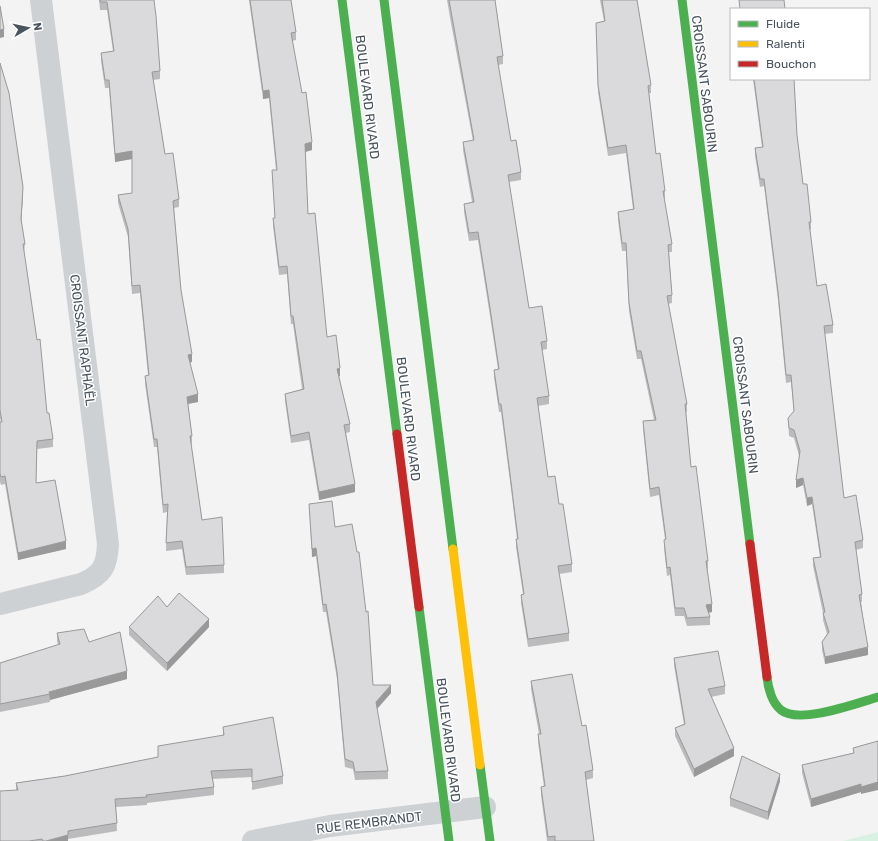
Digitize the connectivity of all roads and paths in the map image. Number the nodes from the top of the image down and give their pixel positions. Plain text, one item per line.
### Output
1 (41, 0) edge
2 (342, 0) edge
3 (384, 0) edge
4 (682, 0) edge
5 (0, 604) edge
6 (878, 697) edge
7 (485, 807) junction
8 (445, 812) junction
9 (254, 841) edge
10 (449, 841) edge
11 (490, 841) edge

1 - 5 street, CROISSANT RAPHAËL
2 - 8 street, BOULEVARD RIVARD
3 - 7 street
4 - 6 street, CROISSANT SABOURIN
7 - 8 street, RUE REMBRANDT
7 - 11 street
8 - 9 street, RUE REMBRANDT
8 - 10 street, BOULEVARD RIVARD

